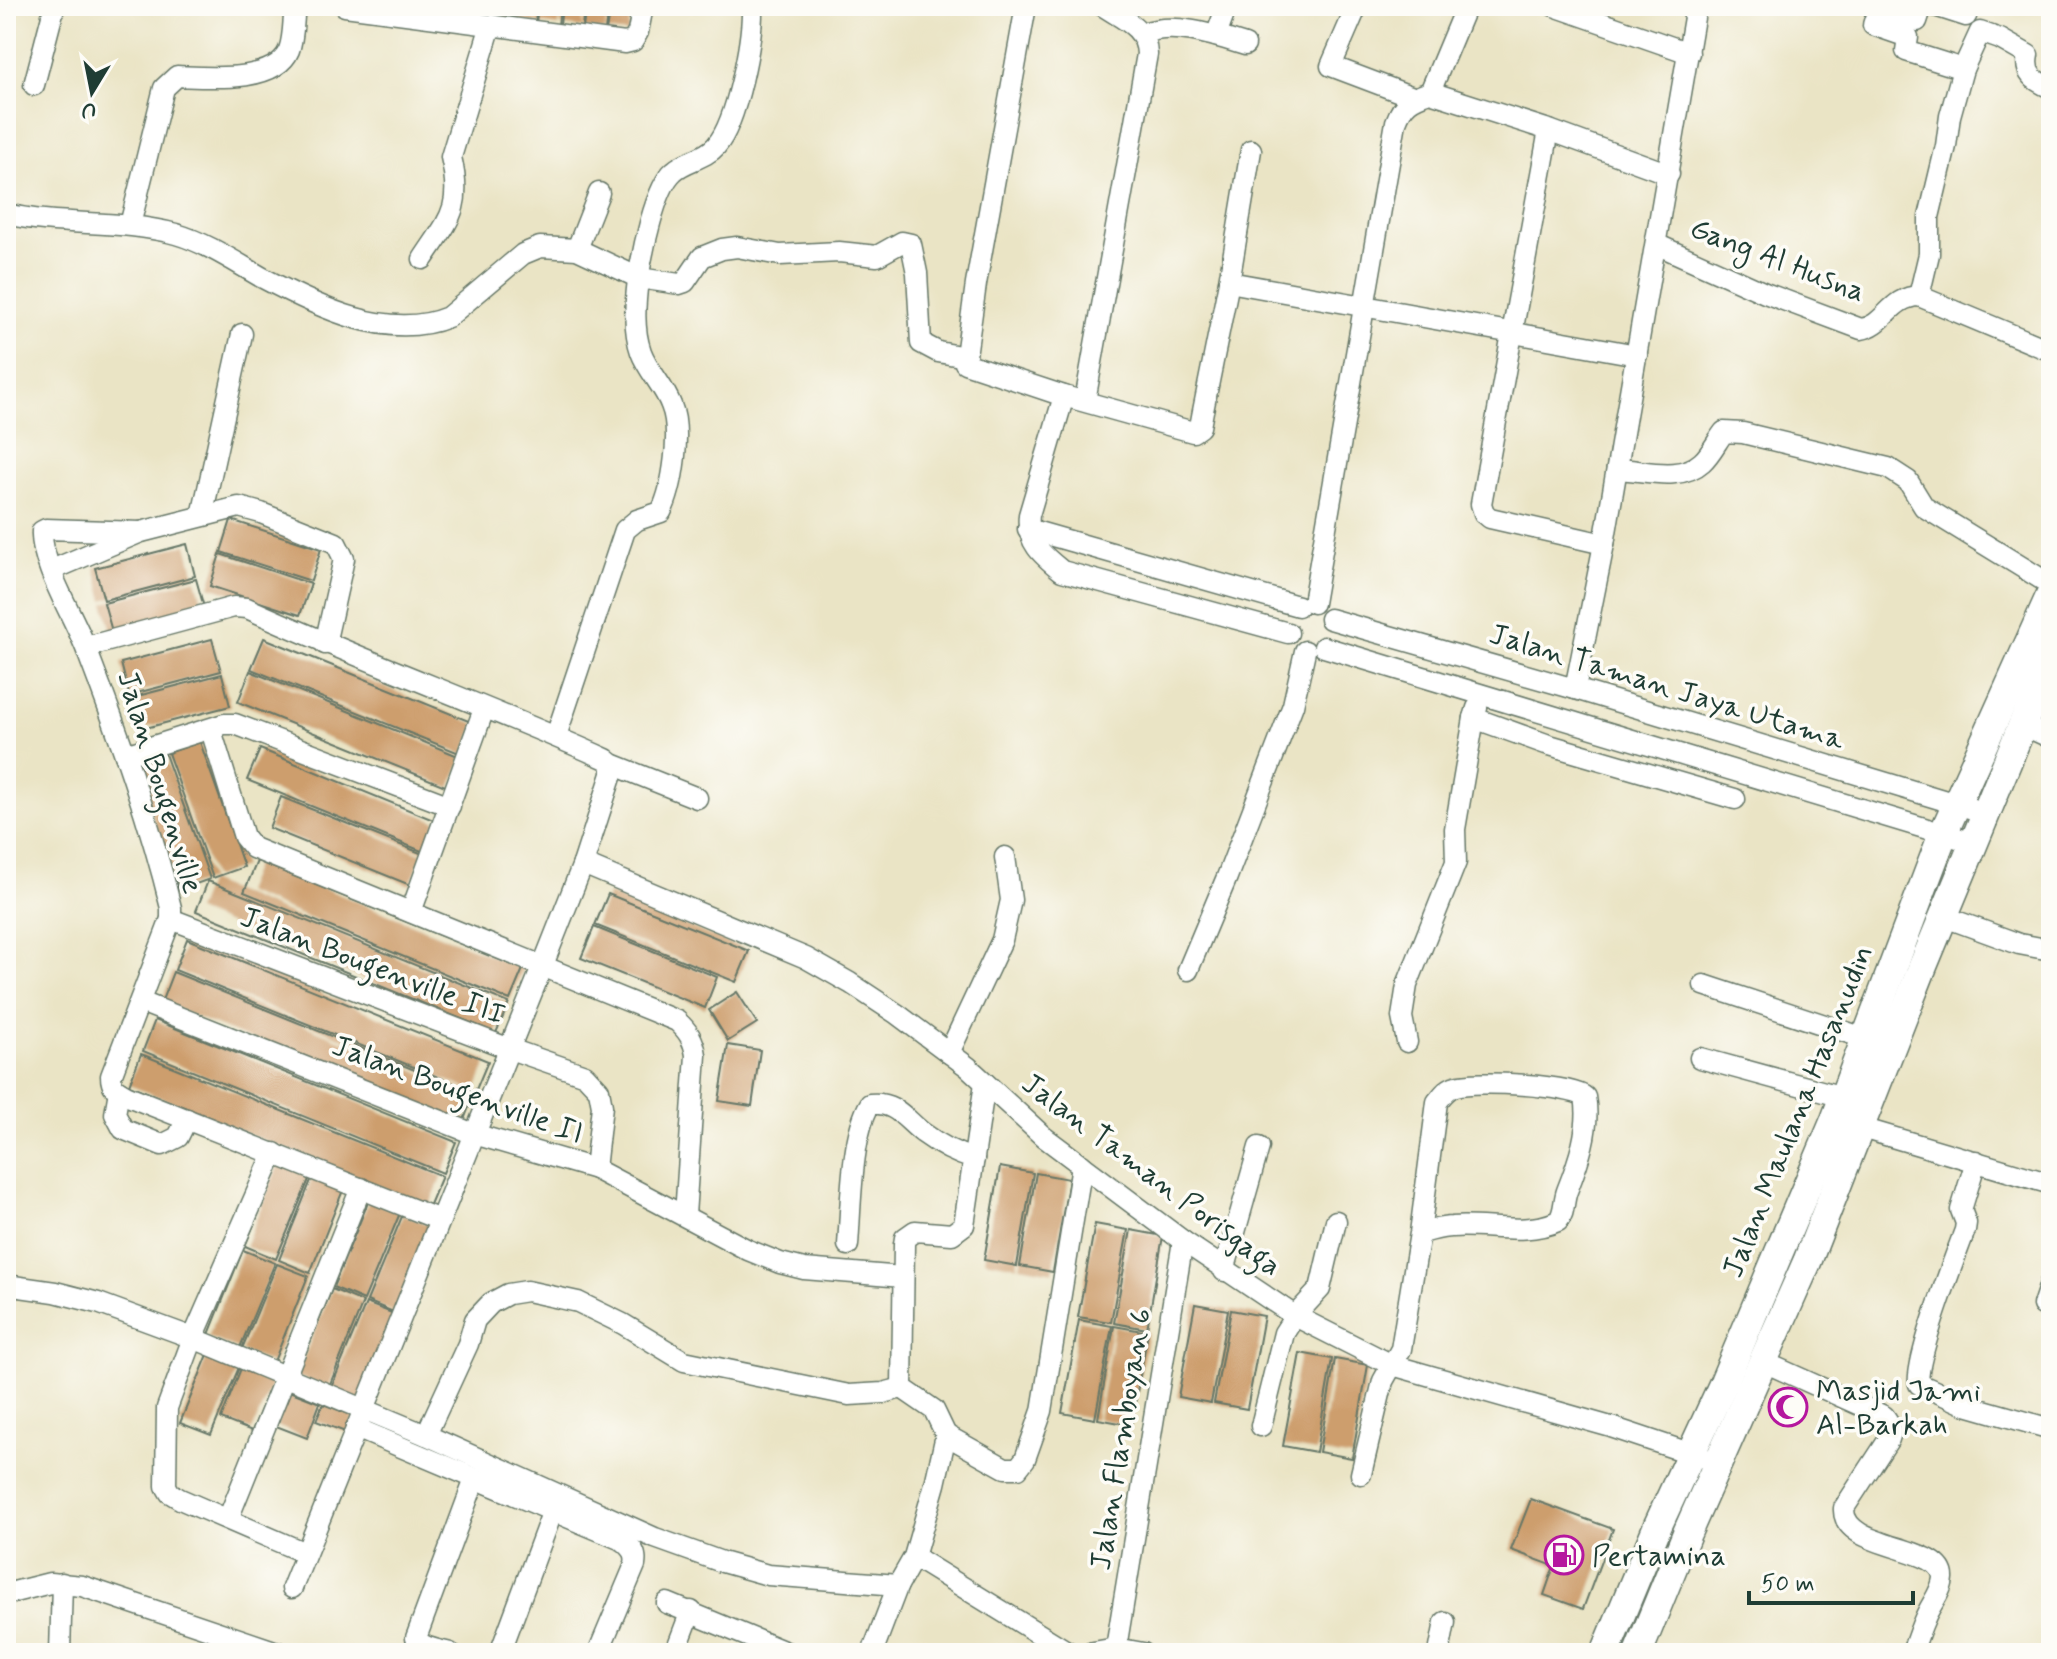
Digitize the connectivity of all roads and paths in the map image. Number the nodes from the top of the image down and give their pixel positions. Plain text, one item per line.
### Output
1 (52, 6) edge
2 (295, 6) edge
3 (345, 6) edge
4 (643, 6) edge
5 (752, 6) edge
6 (1026, 6) edge
7 (1103, 6) edge
8 (1227, 6) edge
9 (1357, 6) edge
10 (1466, 6) edge
11 (1554, 6) edge
12 (1696, 6) edge
13 (1922, 6) edge
14 (1935, 6) edge
15 (1970, 6) edge
16 (1879, 7) edge
17 (491, 25) junction
18 (1143, 33) junction
19 (1216, 36) junction
20 (1245, 45) dead end
21 (1689, 53) junction
22 (1963, 69) junction
23 (34, 85) dead end
24 (2051, 88) edge
25 (1421, 95) junction
26 (1549, 130) junction
27 (1251, 150) dead end
28 (1669, 174) junction
29 (599, 193) dead end
30 (6, 214) edge
31 (130, 225) junction
32 (1656, 244) junction
33 (577, 249) junction
34 (423, 259) dead end
35 (639, 278) junction
36 (1229, 282) junction
37 (1919, 296) junction
38 (1365, 306) junction
39 (1513, 333) junction
40 (242, 334) dead end
41 (2051, 351) edge
42 (1637, 355) junction
43 (966, 357) junction
44 (1064, 396) junction
45 (1085, 401) junction
46 (1617, 469) junction
47 (202, 516) junction
48 (1028, 529) junction
49 (141, 532) junction
50 (1604, 544) junction
51 (52, 570) junction
52 (2051, 585) edge
53 (2051, 594) edge
54 (1306, 605) junction
55 (1330, 619) junction
56 (1288, 633) junction
57 (325, 644) junction
58 (86, 647) junction
59 (1314, 649) junction
60 (2051, 656) edge
61 (1575, 689) junction
62 (1481, 696) junction
63 (484, 709) junction
64 (1474, 718) junction
65 (1555, 718) junction
66 (211, 730) junction
67 (2037, 732) edge
68 (556, 736) junction
69 (1546, 744) junction
70 (125, 755) junction
71 (1706, 763) junction
72 (612, 764) junction
73 (1698, 788) junction
74 (697, 798) dead end
75 (1735, 799) dead end
76 (1957, 805) junction
77 (450, 806) junction
78 (1986, 813) junction
79 (1943, 834) junction
80 (1974, 843) junction
81 (1005, 857) dead end
82 (583, 864) junction
83 (411, 912) junction
84 (1949, 918) junction
85 (171, 919) junction
86 (2051, 950) edge
87 (543, 965) junction
88 (1188, 970) dead end
89 (1704, 985) dead end
90 (141, 1002) junction
91 (1864, 1038) junction
92 (1407, 1042) dead end
93 (510, 1049) junction
94 (949, 1053) junction
95 (1700, 1058) dead end
96 (985, 1083) junction
97 (119, 1091) junction
98 (187, 1119) junction
99 (1853, 1119) junction
100 (474, 1134) junction
101 (1259, 1147) dead end
102 (274, 1153) junction
103 (974, 1159) junction
104 (1976, 1161) junction
105 (1082, 1165) junction
106 (595, 1169) junction
107 (2051, 1184) edge
108 (361, 1188) junction
109 (685, 1215) junction
110 (440, 1220) junction
111 (1336, 1221) dead end
112 (1420, 1233) junction
113 (1183, 1241) junction
114 (848, 1245) dead end
115 (1224, 1271) junction
116 (903, 1277) junction
117 (2051, 1281) edge
118 (6, 1285) edge
119 (2043, 1305) dead end
120 (1295, 1316) junction
121 (193, 1338) junction
122 (1764, 1362) junction
123 (1392, 1365) junction
124 (286, 1377) junction
125 (902, 1388) junction
126 (360, 1418) junction
127 (1261, 1426) dead end
128 (2051, 1429) edge
129 (426, 1435) junction
130 (946, 1435) junction
131 (1692, 1454) junction
132 (1719, 1464) junction
133 (1361, 1474) dead end
134 (475, 1479) junction
135 (552, 1513) junction
136 (228, 1519) junction
137 (305, 1553) junction
138 (914, 1557) junction
139 (62, 1583) junction
140 (898, 1585) junction
141 (292, 1588) dead end
142 (6, 1594) edge
143 (667, 1603) dead end
144 (691, 1611) junction
145 (1445, 1622) dead end
146 (1116, 1648) junction
147 (60, 1653) edge
148 (280, 1653) edge
149 (450, 1653) edge
150 (500, 1653) edge
151 (598, 1653) edge
152 (675, 1653) edge
153 (788, 1653) edge
154 (872, 1653) edge
155 (1070, 1653) edge
156 (1088, 1653) edge
157 (1143, 1653) edge
158 (1439, 1653) edge
159 (1605, 1653) edge
160 (1638, 1653) edge
161 (1912, 1653) edge

1 - 23 street
2 - 31 street
3 - 17 street
4 - 17 street
5 - 35 street
6 - 43 street
7 - 18 street
8 - 19 street
9 - 25 street
10 - 25 street
11 - 21 street
12 - 21 street
13 - 16 street
14 - 15 street
16 - 22 street
17 - 34 street
18 - 19 street
18 - 45 street
19 - 20 street
21 - 28 street
22 - 24 street
22 - 37 street
25 - 26 street
25 - 38 street
26 - 28 street
26 - 39 street
27 - 36 street
28 - 32 street
29 - 33 street
30 - 31 street
31 - 33 street
32 - 37 street, Gang Al Husna
32 - 42 street
33 - 35 street
35 - 43 street
35 - 68 street
36 - 38 street
36 - 45 street
37 - 41 street
38 - 39 street
38 - 54 street
39 - 42 street
39 - 50 street
40 - 47 street
42 - 46 street
43 - 44 street
44 - 45 street
44 - 48 street
46 - 50 street
46 - 52 street
47 - 49 street
47 - 57 street
48 - 54 street
48 - 56 street
49 - 51 street
49 - 51 street, Jalan Bougenville
50 - 61 street
51 - 58 street, Jalan Bougenville
53 - 76 street, Jalan Maulana Hasanudin
54 - 55 street
54 - 56 street
55 - 59 street
55 - 61 street, Jalan Taman Jaya Utama
56 - 59 street
57 - 58 street
57 - 63 street
58 - 70 street, Jalan Bougenville
59 - 62 street, Jalan Taman Jaya Utama
59 - 88 street
60 - 67 street, Jalan Maulana Hasanudin
61 - 76 street, Jalan Taman Jaya Utama
62 - 64 street
62 - 65 street, Jalan Taman Jaya Utama
63 - 68 street
63 - 77 street
64 - 69 street
64 - 92 street
65 - 69 street
65 - 71 street, Jalan Taman Jaya Utama
66 - 70 street
66 - 77 street
66 - 83 street
67 - 78 street, Jalan Maulana Hasanudin
68 - 72 street
69 - 73 street
70 - 85 street, Jalan Bougenville
71 - 73 street
71 - 79 street, Jalan Taman Jaya Utama
72 - 74 street
72 - 82 street
73 - 75 street
76 - 78 street, Jalan Taman Jaya Utama
76 - 79 street, Jalan Maulana Hasanudin
77 - 83 street
78 - 80 street, Jalan Maulana Hasanudin
79 - 80 street, Jalan Taman Jaya Utama
79 - 91 street, Jalan Maulana Hasanudin
80 - 84 street, Jalan Maulana Hasanudin
81 - 94 street
82 - 87 street
82 - 94 street, Jalan Taman Porisgaga
83 - 87 street
84 - 86 street
84 - 99 street, Jalan Maulana Hasanudin
85 - 90 street, Jalan Bougenville
85 - 93 street, Jalan Bougenville III
87 - 93 street
87 - 109 street
89 - 91 street
90 - 97 street, Jalan Bougenville
90 - 100 street, Jalan Bougenville II
91 - 99 street, Jalan Maulana Hasanudin
93 - 100 street
93 - 106 street, Jalan Bougenville III
94 - 96 street, Jalan Taman Porisgaga
95 - 99 street
96 - 103 street
96 - 105 street, Jalan Taman Porisgaga
97 - 98 street
97 - 98 street
98 - 102 street
99 - 104 street
99 - 122 street, Jalan Maulana Hasanudin
99 - 131 street, Jalan Maulana Hasanudin
100 - 106 street, Jalan Bougenville II
100 - 110 street
101 - 115 street
102 - 108 street
102 - 121 street
103 - 114 street
103 - 116 street
104 - 107 street
104 - 128 street
105 - 113 street, Jalan Taman Porisgaga
105 - 130 street
106 - 109 street, Jalan Bougenville II
108 - 110 street
108 - 124 street
109 - 116 street, Jalan Bougenville II
110 - 126 street
111 - 120 street
112 - 112 street
112 - 123 street
113 - 115 street, Jalan Taman Porisgaga
113 - 146 street, Jalan Flamboyan 6
115 - 120 street, Jalan Taman Porisgaga
116 - 125 street
117 - 119 street
118 - 121 street
120 - 123 street, Jalan Taman Porisgaga
120 - 127 street
121 - 124 street
121 - 136 street
122 - 132 street, Jalan Maulana Hasanudin
122 - 161 street
123 - 131 street, Jalan Taman Porisgaga
123 - 133 street
124 - 126 street
124 - 136 street
125 - 129 street
125 - 130 street
126 - 129 street
126 - 134 street
126 - 137 street
129 - 140 street
130 - 138 street
131 - 132 street, Jalan Taman Porisgaga
131 - 159 street, Jalan Maulana Hasanudin
132 - 160 street, Jalan Maulana Hasanudin
134 - 135 street
134 - 149 street
135 - 150 street
135 - 151 street
136 - 137 street
137 - 141 street
138 - 140 street
138 - 155 street
139 - 142 street
139 - 147 street
139 - 148 street
140 - 154 street
143 - 144 street
144 - 152 street
144 - 153 street
145 - 158 street
146 - 156 street
146 - 157 street

